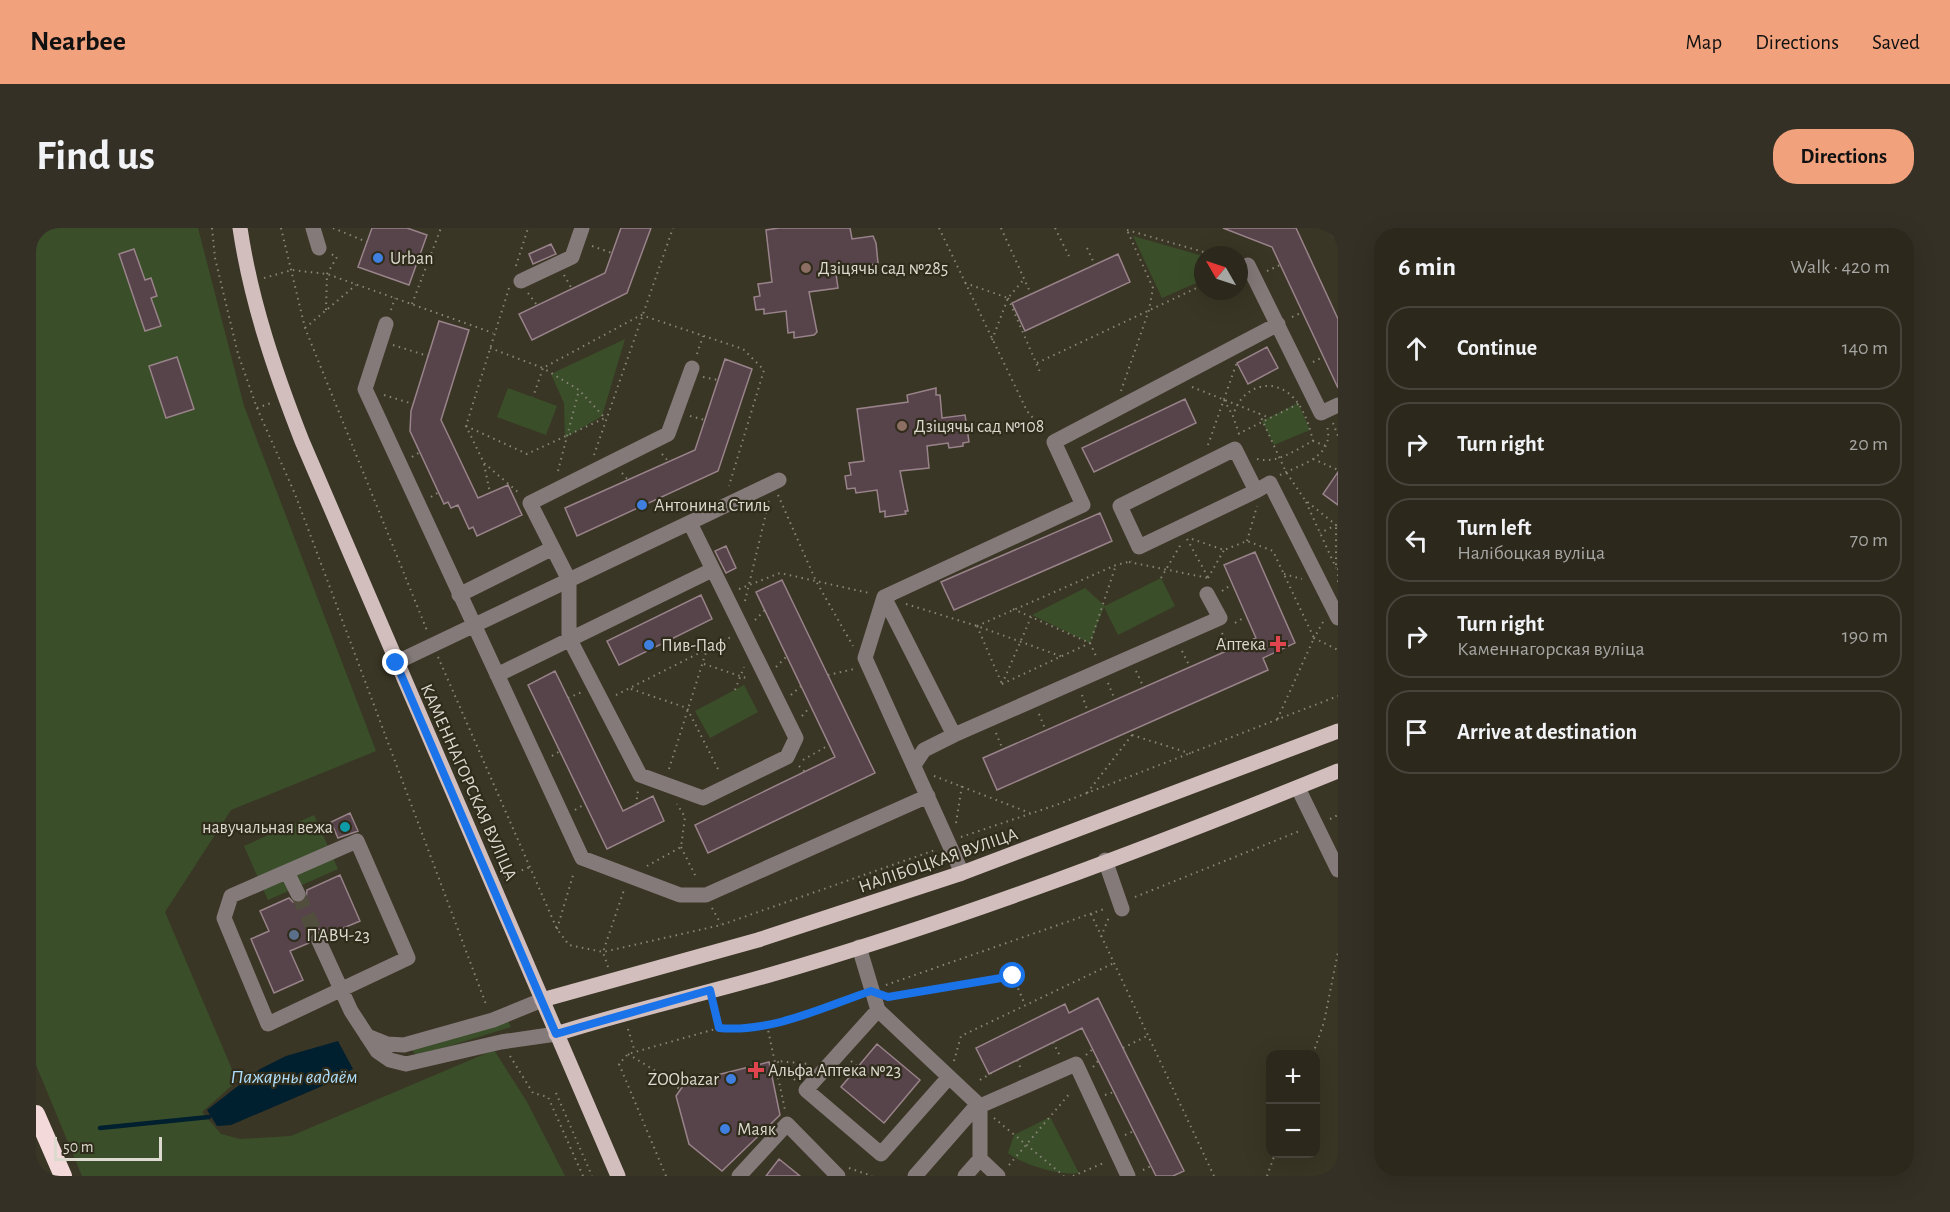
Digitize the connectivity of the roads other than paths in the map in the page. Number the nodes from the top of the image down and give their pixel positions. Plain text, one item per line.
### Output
1 (240, 228) edge
2 (313, 228) edge
3 (1336, 228) edge
4 (1338, 232) edge
5 (580, 234) edge
6 (319, 248) road end
7 (1248, 265) dead end
8 (516, 278) road end
9 (386, 324) dead end
10 (1278, 324) junction
11 (692, 368) road end
12 (1338, 405) edge
13 (776, 482) road end
14 (1260, 489) junction
15 (690, 523) junction
16 (553, 548) junction
17 (712, 570) junction
18 (569, 580) junction
19 (1212, 594) road end
20 (459, 595) junction
21 (884, 597) junction
22 (1333, 616) edge
23 (474, 626) junction
24 (570, 638) junction
25 (396, 663) junction
26 (497, 675) junction
27 (1338, 731) edge
28 (954, 735) junction
29 (914, 765) junction
30 (1338, 771) edge
31 (1298, 788) junction
32 (931, 790) junction
33 (1105, 860) junction
34 (1338, 870) edge
35 (287, 872) junction
36 (962, 873) junction
37 (298, 894) tunnel mouth
38 (1121, 906) road end
39 (318, 939) tunnel mouth
40 (859, 947) junction
41 (341, 990) junction
42 (542, 1000) junction
43 (878, 1010) junction
44 (556, 1034) junction
45 (367, 1036) junction
46 (949, 1077) junction
47 (979, 1105) junction
48 (36, 1114) edge
49 (980, 1159) junction
50 (1002, 1171) edge
51 (63, 1176) edge
52 (618, 1176) edge
53 (739, 1176) edge
54 (838, 1176) edge
55 (915, 1176) edge
56 (965, 1176) edge
57 (1128, 1176) edge

1 - 25 main road, КАМЕННАГОРСКАЯ ВУЛІЦА
2 - 6 lane
3 - 4 lane
5 - 8 lane
7 - 10 lane
9 - 20 lane
10 - 12 lane
10 - 21 lane
11 - 16 lane
13 - 15 lane
14 - 14 lane
14 - 22 lane
15 - 17 lane
15 - 18 lane
16 - 18 lane
16 - 20 lane
17 - 24 lane
17 - 24 lane
18 - 23 lane
18 - 24 lane
19 - 28 lane
20 - 23 lane
21 - 28 lane
21 - 29 lane
23 - 25 lane
23 - 26 lane
24 - 26 lane
25 - 42 main road, КАМЕННАГОРСКАЯ ВУЛІЦА
26 - 32 lane
27 - 36 main road, НАЛІБОЦКАЯ ВУЛІЦА
28 - 29 lane
29 - 32 lane
30 - 31 main road
31 - 33 main road
31 - 34 lane
32 - 36 lane
33 - 38 lane
33 - 40 main road
35 - 37 lane
35 - 41 lane
35 - 41 lane
36 - 42 main road, НАЛІБОЦКАЯ ВУЛІЦА
39 - 41 lane
40 - 43 lane
40 - 44 main road
41 - 45 lane
42 - 44 main road, КАМЕННАГОРСКАЯ ВУЛІЦА
42 - 45 lane
43 - 46 lane
43 - 46 lane
44 - 45 lane
44 - 52 main road, КАМЕННАГОРСКАЯ ВУЛІЦА
46 - 47 lane
47 - 49 lane
47 - 55 lane
47 - 57 lane
48 - 51 highway
49 - 50 lane
49 - 56 lane
53 - 54 lane

